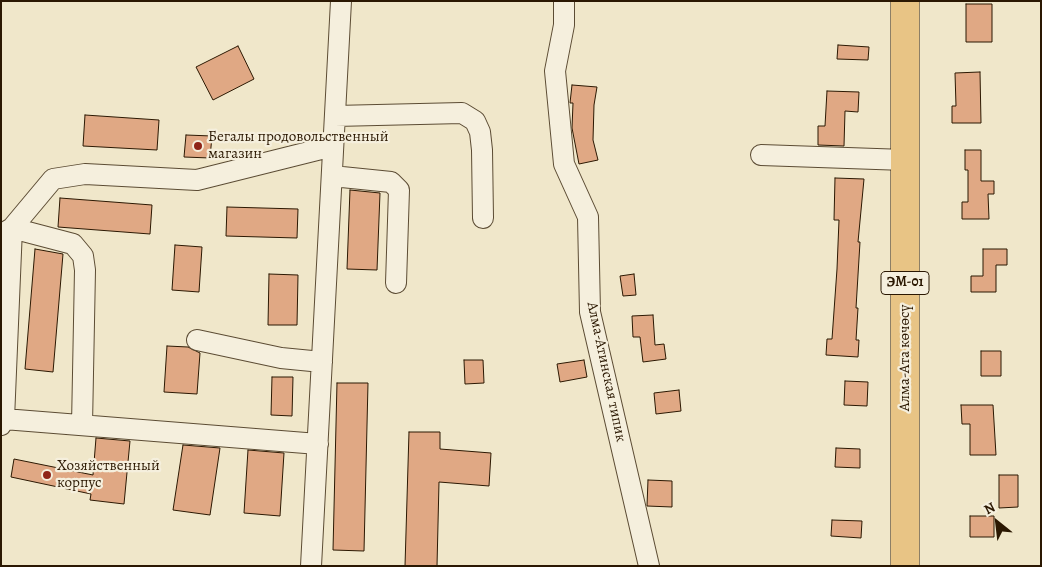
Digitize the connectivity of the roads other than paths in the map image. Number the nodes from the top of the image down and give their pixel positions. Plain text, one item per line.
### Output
1 (341, 1) edge
2 (564, 1) edge
3 (905, 1) edge
4 (335, 116) junction
5 (333, 146) junction
6 (761, 155) dead end
7 (905, 160) junction
8 (332, 176) junction
9 (483, 218) dead end
10 (6, 231) edge
11 (396, 283) dead end
12 (197, 340) dead end
13 (322, 362) junction
14 (3, 422) edge
15 (82, 425) junction
16 (318, 444) junction
17 (311, 566) edge
18 (649, 566) edge
19 (905, 566) edge

1 - 4 street
2 - 18 street, Алма-Атинская типик
3 - 7 highway, Алма-Ата көчөсү / ЭМ-01
4 - 5 street
4 - 9 street
5 - 8 street
5 - 10 street
6 - 7 street
7 - 19 highway, Алма-Ата көчөсү / ЭМ-01
8 - 11 street
8 - 13 street
10 - 14 street
10 - 15 street
12 - 13 street
13 - 16 street
14 - 15 street
15 - 16 street
16 - 17 street

